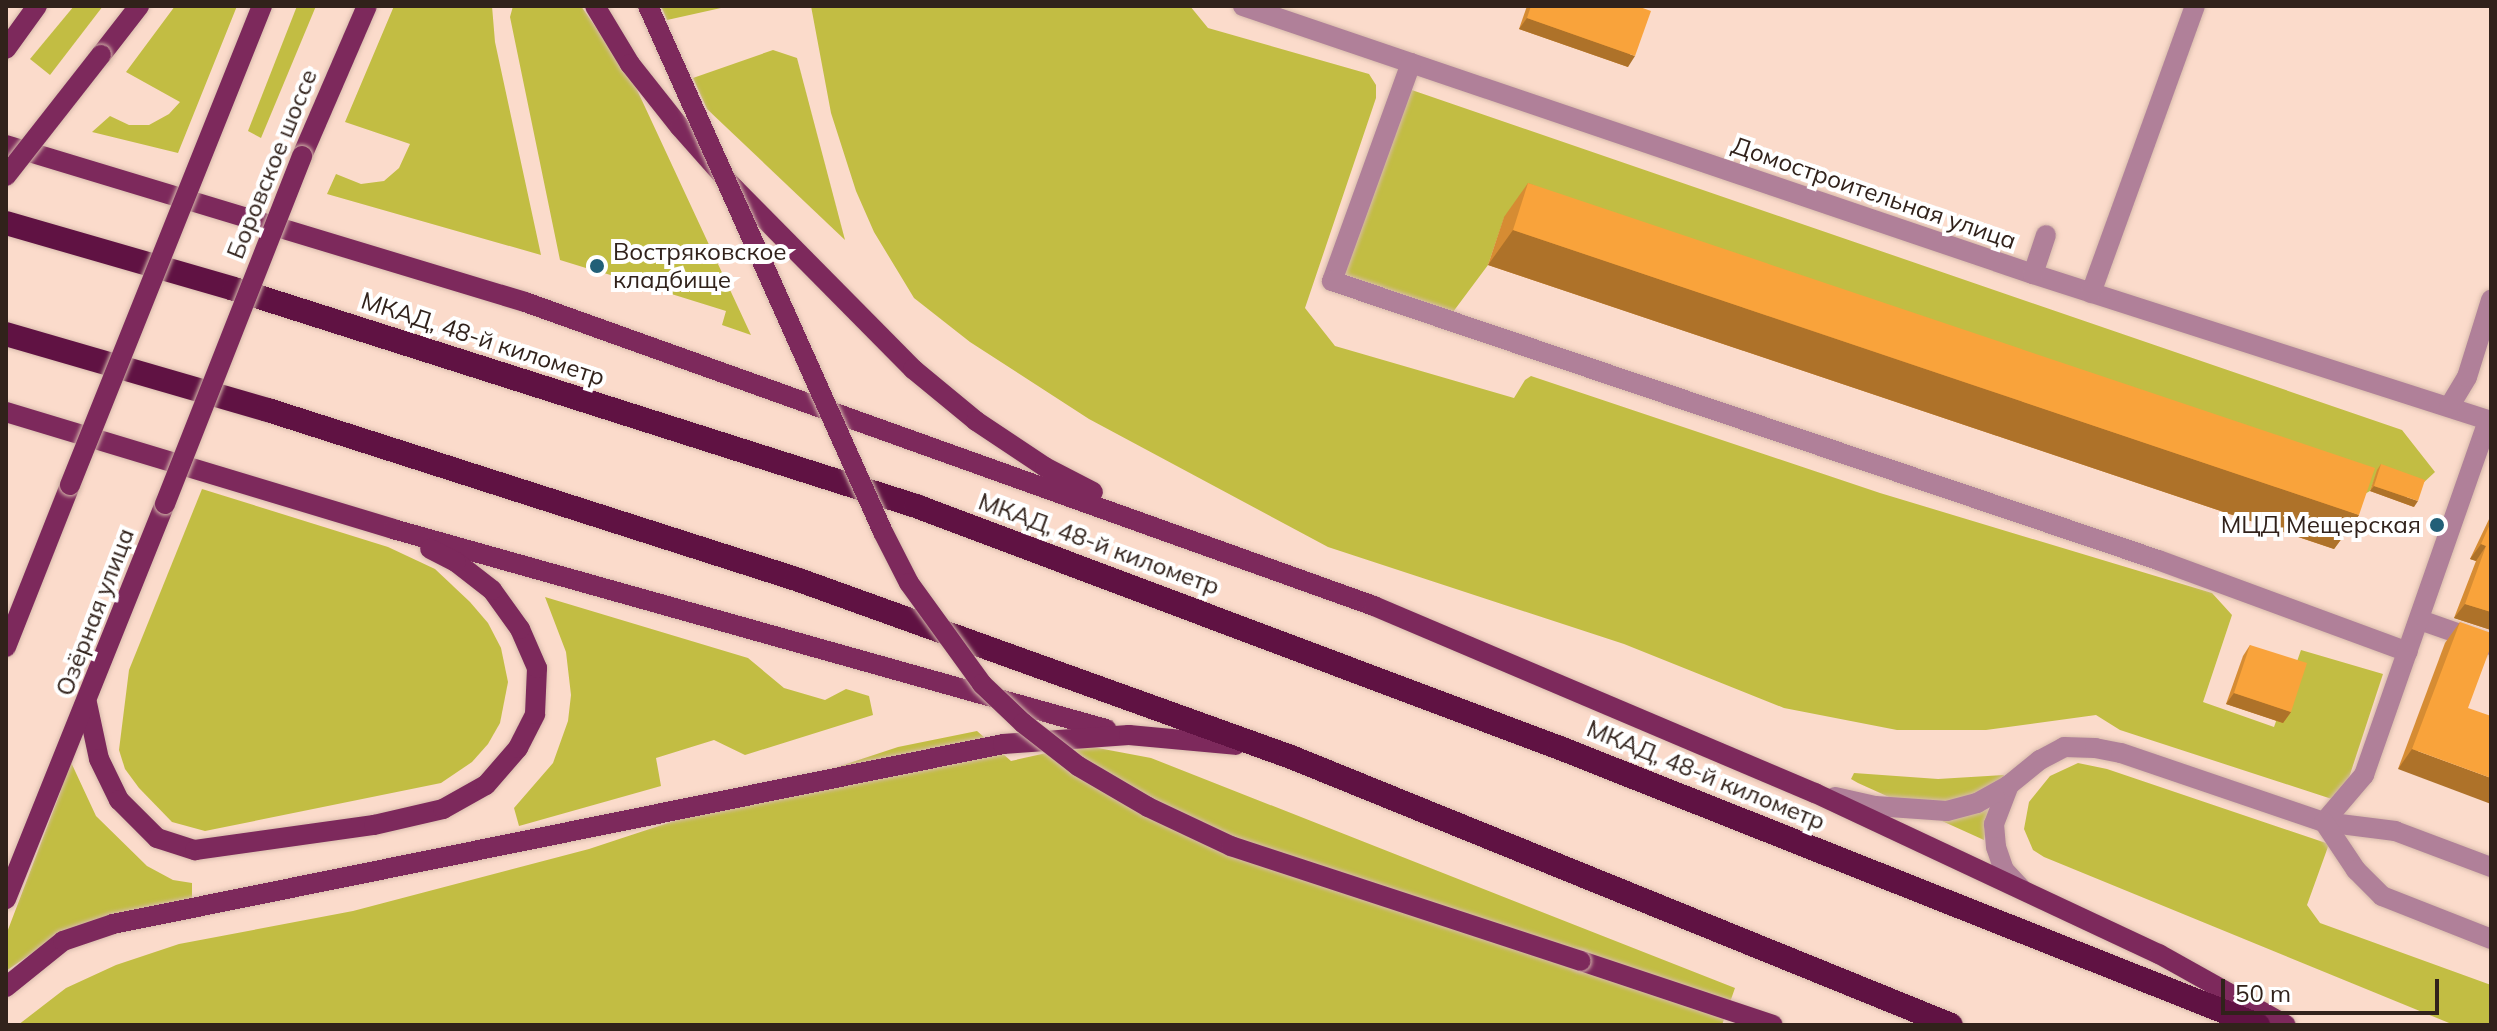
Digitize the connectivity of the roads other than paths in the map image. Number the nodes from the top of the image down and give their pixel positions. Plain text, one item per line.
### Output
1 (37, 6) edge
2 (139, 6) edge
3 (262, 6) edge
4 (367, 6) edge
5 (595, 6) edge
6 (648, 6) edge
7 (1243, 6) edge
8 (2195, 6) edge
9 (6, 49) edge
10 (1411, 63) junction
11 (6, 145) edge
12 (6, 176) edge
13 (6, 223) edge
14 (2046, 235) dead end
15 (2033, 274) junction
16 (2091, 293) junction
17 (2491, 300) edge
18 (6, 334) edge
19 (228, 343) joint
20 (2449, 407) junction
21 (6, 412) edge
22 (2489, 421) edge
23 (1161, 527) junction
24 (393, 529) junction
25 (2420, 620) junction
26 (2491, 645) edge
27 (6, 647) edge
28 (2408, 652) junction
29 (87, 703) junction
30 (1129, 735) junction
31 (1291, 757) junction
32 (2009, 785) junction
33 (1815, 793) junction
34 (2324, 822) junction
35 (2491, 867) edge
36 (2023, 891) junction
37 (6, 899) edge
38 (2491, 939) edge
39 (6, 987) edge
40 (1773, 1025) edge
41 (1951, 1025) edge
42 (2258, 1025) edge
43 (2286, 1025) edge

1 - 9 main road
2 - 12 main road, bridge
3 - 27 main road, bridge
4 - 19 main road, Боровское шоссе, bridge
5 - 23 main road
6 - 40 main road, bridge
7 - 10 street, Домостроительная улица
8 - 16 street
10 - 15 street, Домостроительная улица
10 - 28 street
11 - 23 main road
13 - 42 highway, МКАД, 48-й километр
14 - 15 street
15 - 16 street, Домостроительная улица
16 - 20 street, Домостроительная улица
17 - 20 street
18 - 31 highway
19 - 29 main road, Озёрная улица, bridge
20 - 22 street, Домостроительная улица
21 - 24 main road
22 - 25 street
23 - 33 main road
24 - 29 main road
24 - 30 main road
25 - 26 street
25 - 28 street
28 - 34 street
29 - 37 main road, Озёрная улица
30 - 31 main road
30 - 39 main road
31 - 41 highway
32 - 33 street
32 - 34 street
32 - 36 street
33 - 36 main road
34 - 35 street
34 - 38 street
36 - 43 main road

